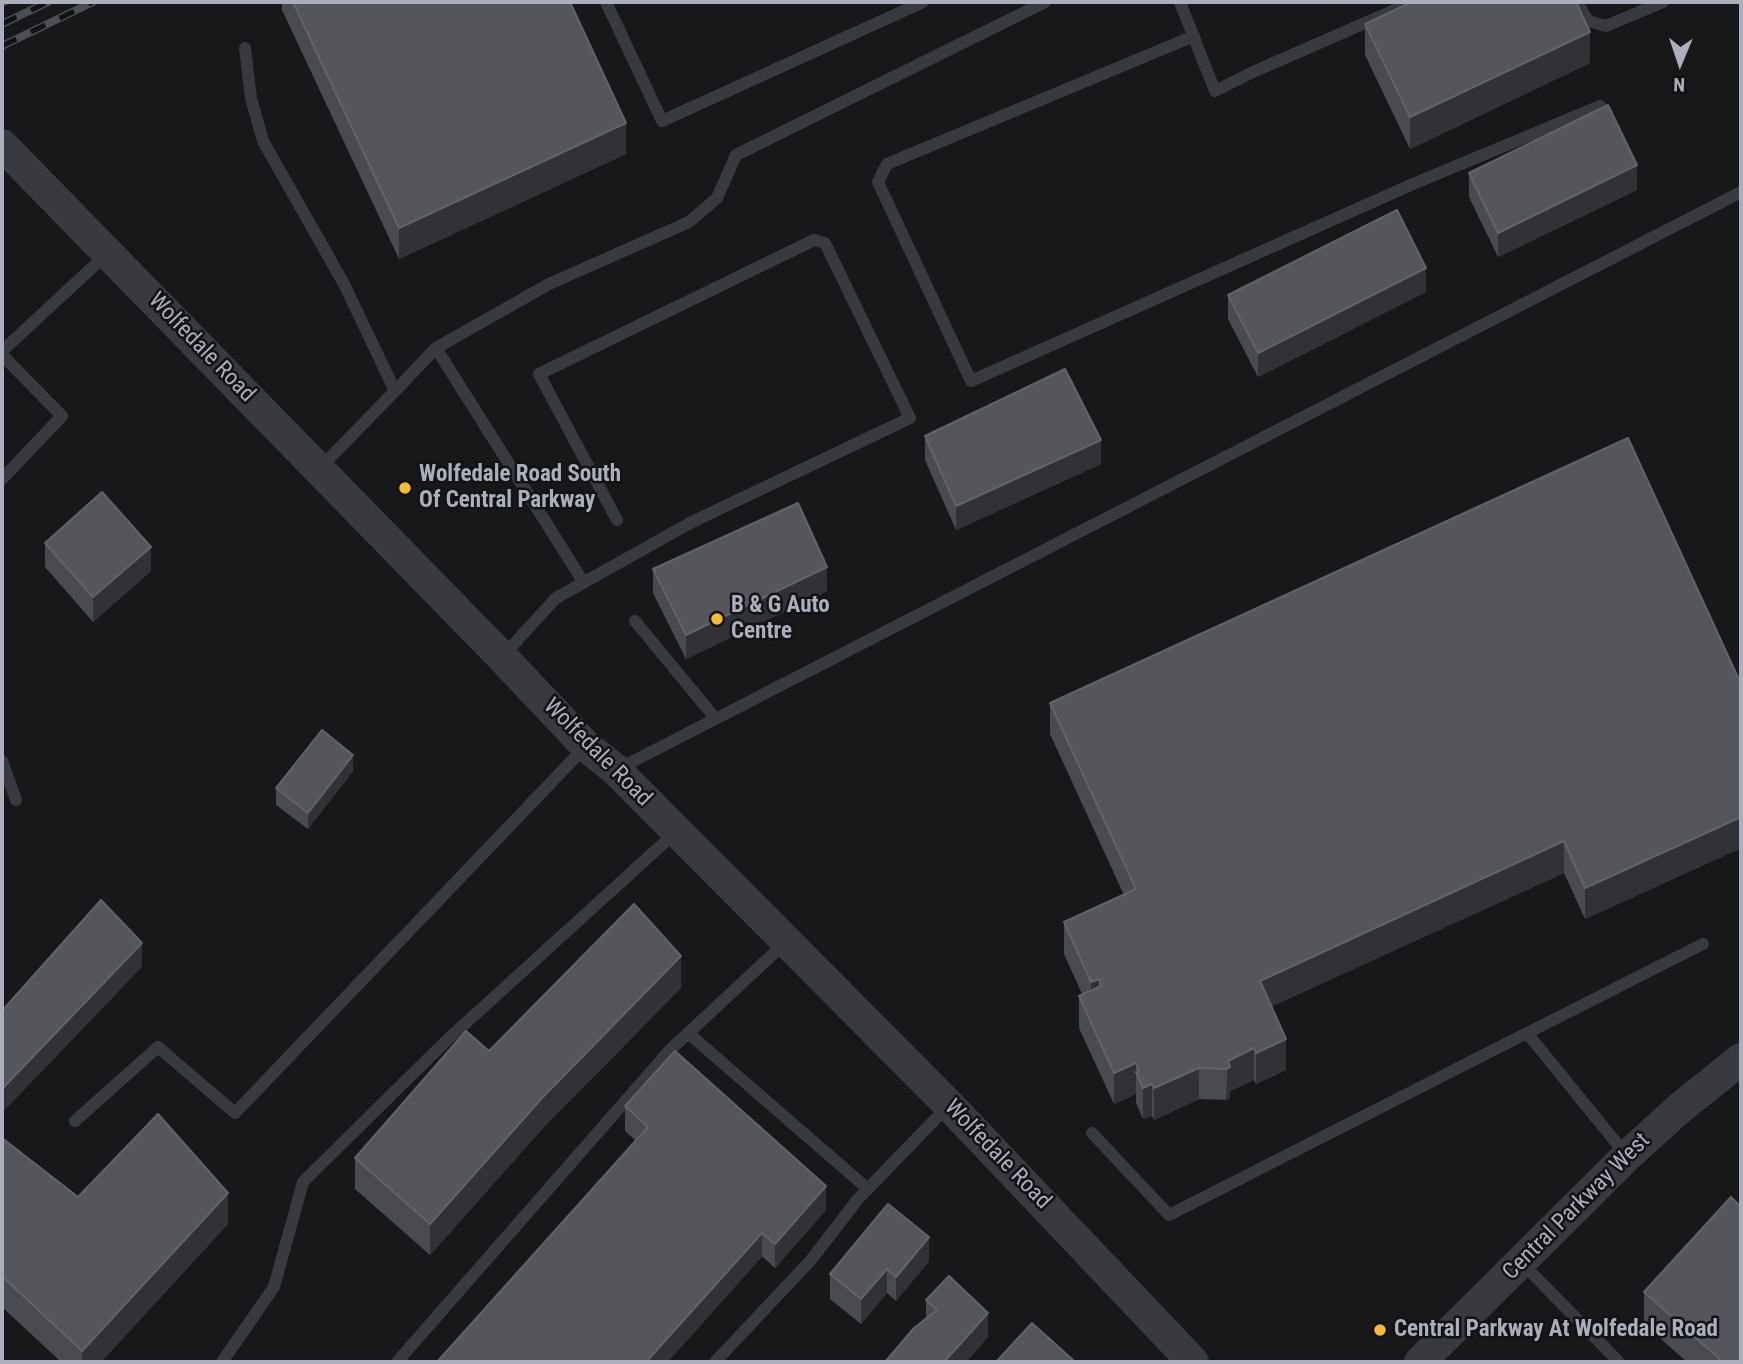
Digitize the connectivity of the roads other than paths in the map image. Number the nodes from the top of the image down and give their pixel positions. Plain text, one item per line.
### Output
1 (606, 2) edge
2 (923, 2) edge
3 (1045, 2) edge
4 (1180, 2) edge
5 (1413, 2) edge
6 (1577, 2) edge
7 (1663, 2) edge
8 (1194, 36) junction
9 (246, 48) dead end
10 (1600, 106) edge
11 (2, 145) edge
12 (1741, 192) edge
13 (108, 252) junction
14 (436, 348) junction
15 (2, 353) edge
16 (395, 391) junction
17 (319, 470) junction
18 (2, 479) edge
19 (617, 520) dead end
20 (584, 583) junction
21 (635, 621) dead end
22 (502, 657) junction
23 (715, 718) junction
24 (586, 746) junction
25 (2, 761) edge
26 (616, 770) junction
27 (16, 800) dead end
28 (676, 832) junction
29 (786, 942) junction
30 (1703, 944) dead end
31 (688, 1033) junction
32 (1527, 1033) junction
33 (1741, 1059) edge
34 (949, 1105) junction
35 (75, 1121) dead end
36 (1092, 1133) dead end
37 (1627, 1156) junction
38 (868, 1189) junction
39 (1521, 1262) junction
40 (222, 1362) edge
41 (397, 1362) edge
42 (715, 1362) edge
43 (1193, 1362) edge
44 (1420, 1362) edge
45 (1616, 1362) edge

1 - 2 lane
3 - 14 lane
4 - 8 lane
5 - 8 lane
6 - 7 lane
8 - 10 lane
9 - 16 lane
11 - 13 street, Wolfedale Road
12 - 23 lane
13 - 15 lane
13 - 17 street, Wolfedale Road
14 - 16 lane
14 - 20 lane
15 - 18 lane
16 - 17 lane
17 - 22 street, Wolfedale Road
19 - 20 lane
20 - 22 lane
21 - 23 lane
22 - 24 street, Wolfedale Road
23 - 26 lane
24 - 26 street, Wolfedale Road
24 - 35 lane
25 - 27 lane
26 - 28 street, Wolfedale Road
28 - 29 street, Wolfedale Road
28 - 40 lane
29 - 31 lane
29 - 34 street, Wolfedale Road
30 - 32 lane
31 - 38 lane
31 - 41 lane
32 - 36 lane
32 - 37 lane
33 - 37 street, Central Parkway West
34 - 38 lane
34 - 43 street, Wolfedale Road
37 - 39 street, Central Parkway West
38 - 42 lane
39 - 44 street, Central Parkway West
39 - 45 lane

